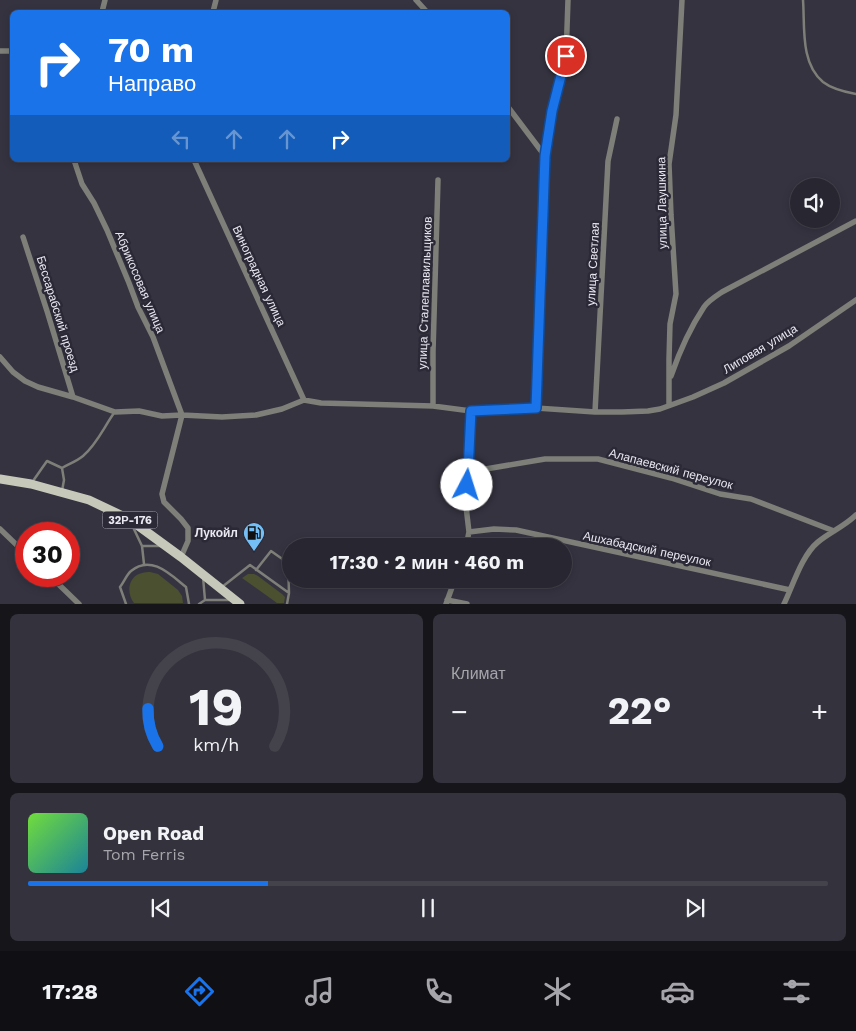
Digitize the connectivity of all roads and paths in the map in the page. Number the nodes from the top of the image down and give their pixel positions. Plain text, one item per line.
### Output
1 (416, 0) edge
2 (568, 0) edge
3 (682, 0) edge
4 (803, 0) edge
5 (425, 10) edge
6 (856, 94) edge
7 (510, 110) edge
8 (617, 119) dead end
9 (545, 156) junction
10 (75, 162) edge
11 (195, 162) edge
12 (438, 180) dead end
13 (856, 221) edge
14 (24, 237) dead end
15 (856, 300) edge
16 (0, 357) edge
17 (669, 380) junction
18 (73, 397) junction
19 (304, 400) junction
20 (669, 405) junction
21 (433, 406) junction
22 (536, 408) junction
23 (471, 411) junction
24 (115, 412) junction
25 (595, 412) junction
26 (182, 414) junction
27 (62, 468) junction
28 (468, 472) junction
29 (0, 479) edge
30 (31, 484) junction
31 (62, 492) junction
32 (856, 515) edge
33 (129, 519) junction
34 (0, 529) edge
35 (834, 531) junction
36 (469, 532) junction
37 (468, 538) edge
38 (15, 543) edge
39 (142, 546) junction
40 (167, 546) junction
41 (181, 557) junction
42 (144, 564) junction
43 (256, 570) junction
44 (202, 573) junction
45 (61, 587) edge
46 (221, 588) junction
47 (451, 588) edge
48 (790, 590) junction
49 (289, 593) junction
50 (205, 600) junction
51 (238, 602) edge
52 (447, 602) edge
53 (79, 604) edge
54 (126, 604) edge
55 (189, 604) edge
56 (199, 604) edge
57 (287, 604) edge
58 (467, 604) edge
59 (784, 604) edge

1 - 5 street
2 - 9 street
3 - 17 street, улица Лаушкина
4 - 6 lane
7 - 9 street
8 - 25 street, улица Светлая
9 - 22 street
10 - 26 street, Абрикосовая улица
11 - 19 street, Виноградная улица
12 - 21 street, улица Сталеплавильщиков
13 - 17 street
14 - 18 street, Бессарабский проезд
15 - 20 street, Липовая улица
16 - 18 street
17 - 20 street, улица Лаушкина
18 - 24 street
19 - 21 street, Липовая улица
19 - 26 street
20 - 25 street, Липовая улица
21 - 23 street, Липовая улица
22 - 23 street, Липовая улица
22 - 25 street, Липовая улица
23 - 28 street
24 - 26 street
24 - 27 lane
26 - 41 street
27 - 30 lane
27 - 31 lane
28 - 35 street, Алапаевский переулок
28 - 36 street
29 - 30 main road, 32Р-176
30 - 31 main road, 32Р-176
31 - 33 main road, 32Р-176
32 - 35 street
33 - 39 lane
33 - 40 main road, 32Р-176
34 - 38 street
35 - 48 street
36 - 37 street
36 - 48 street, Ашхабадский переулок
39 - 40 lane
39 - 42 lane
40 - 41 main road, 32Р-176
41 - 44 main road, 32Р-176
42 - 54 lane
42 - 55 lane
43 - 46 lane
43 - 49 lane
43 - 49 lane
44 - 46 main road, 32Р-176
44 - 50 lane
45 - 53 street
46 - 51 main road, 32Р-176
47 - 52 street
48 - 59 street
49 - 57 lane
50 - 51 lane
50 - 56 lane
52 - 58 street

